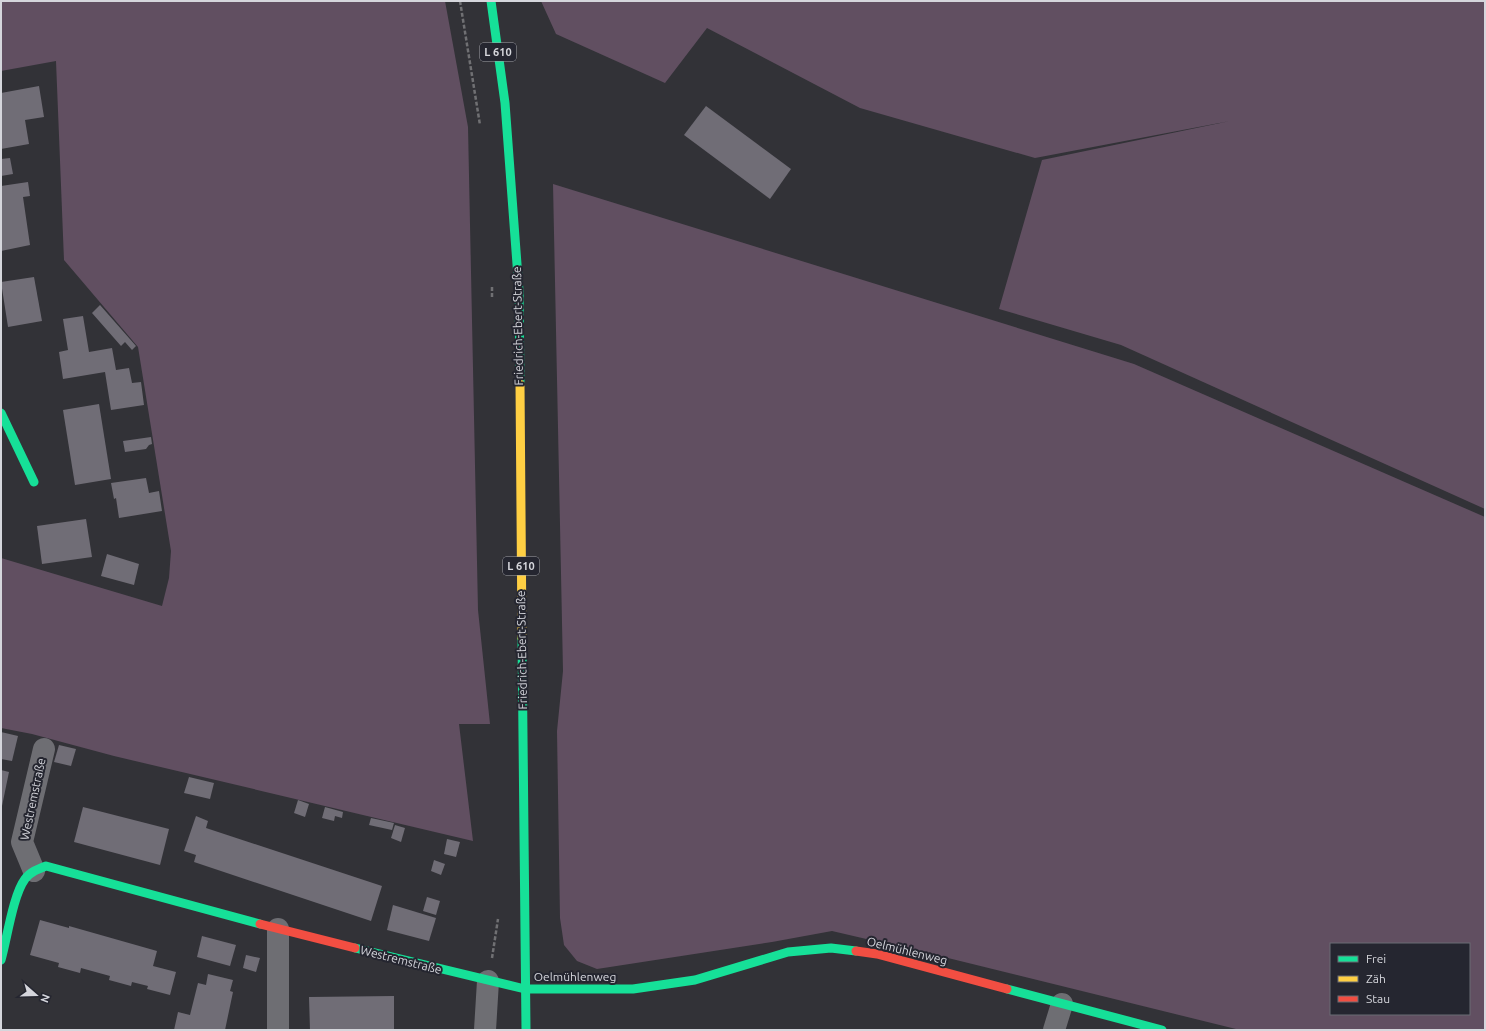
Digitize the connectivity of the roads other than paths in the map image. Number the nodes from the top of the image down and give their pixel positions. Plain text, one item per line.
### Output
1 (491, 1) edge
2 (1, 413) edge
3 (34, 482) dead end
4 (44, 749) dead end
5 (34, 871) junction
6 (278, 929) junction
7 (1, 960) edge
8 (488, 982) junction
9 (525, 989) junction
10 (1062, 1004) junction
11 (278, 1030) edge
12 (485, 1030) edge
13 (526, 1030) edge
14 (1054, 1030) edge
15 (1162, 1030) edge

1 - 9 street, Friedrich-Ebert-Straße / L 610
2 - 3 street
4 - 5 street, Westremstraße
5 - 6 street, Westremstraße
5 - 7 street
6 - 8 street, Westremstraße
6 - 11 street
8 - 9 street, Westremstraße
8 - 12 street
9 - 10 street, Oelmühlenweg
9 - 13 street, Friedrich-Ebert-Straße / L 610
10 - 14 street
10 - 15 street, Oelmühlenweg

